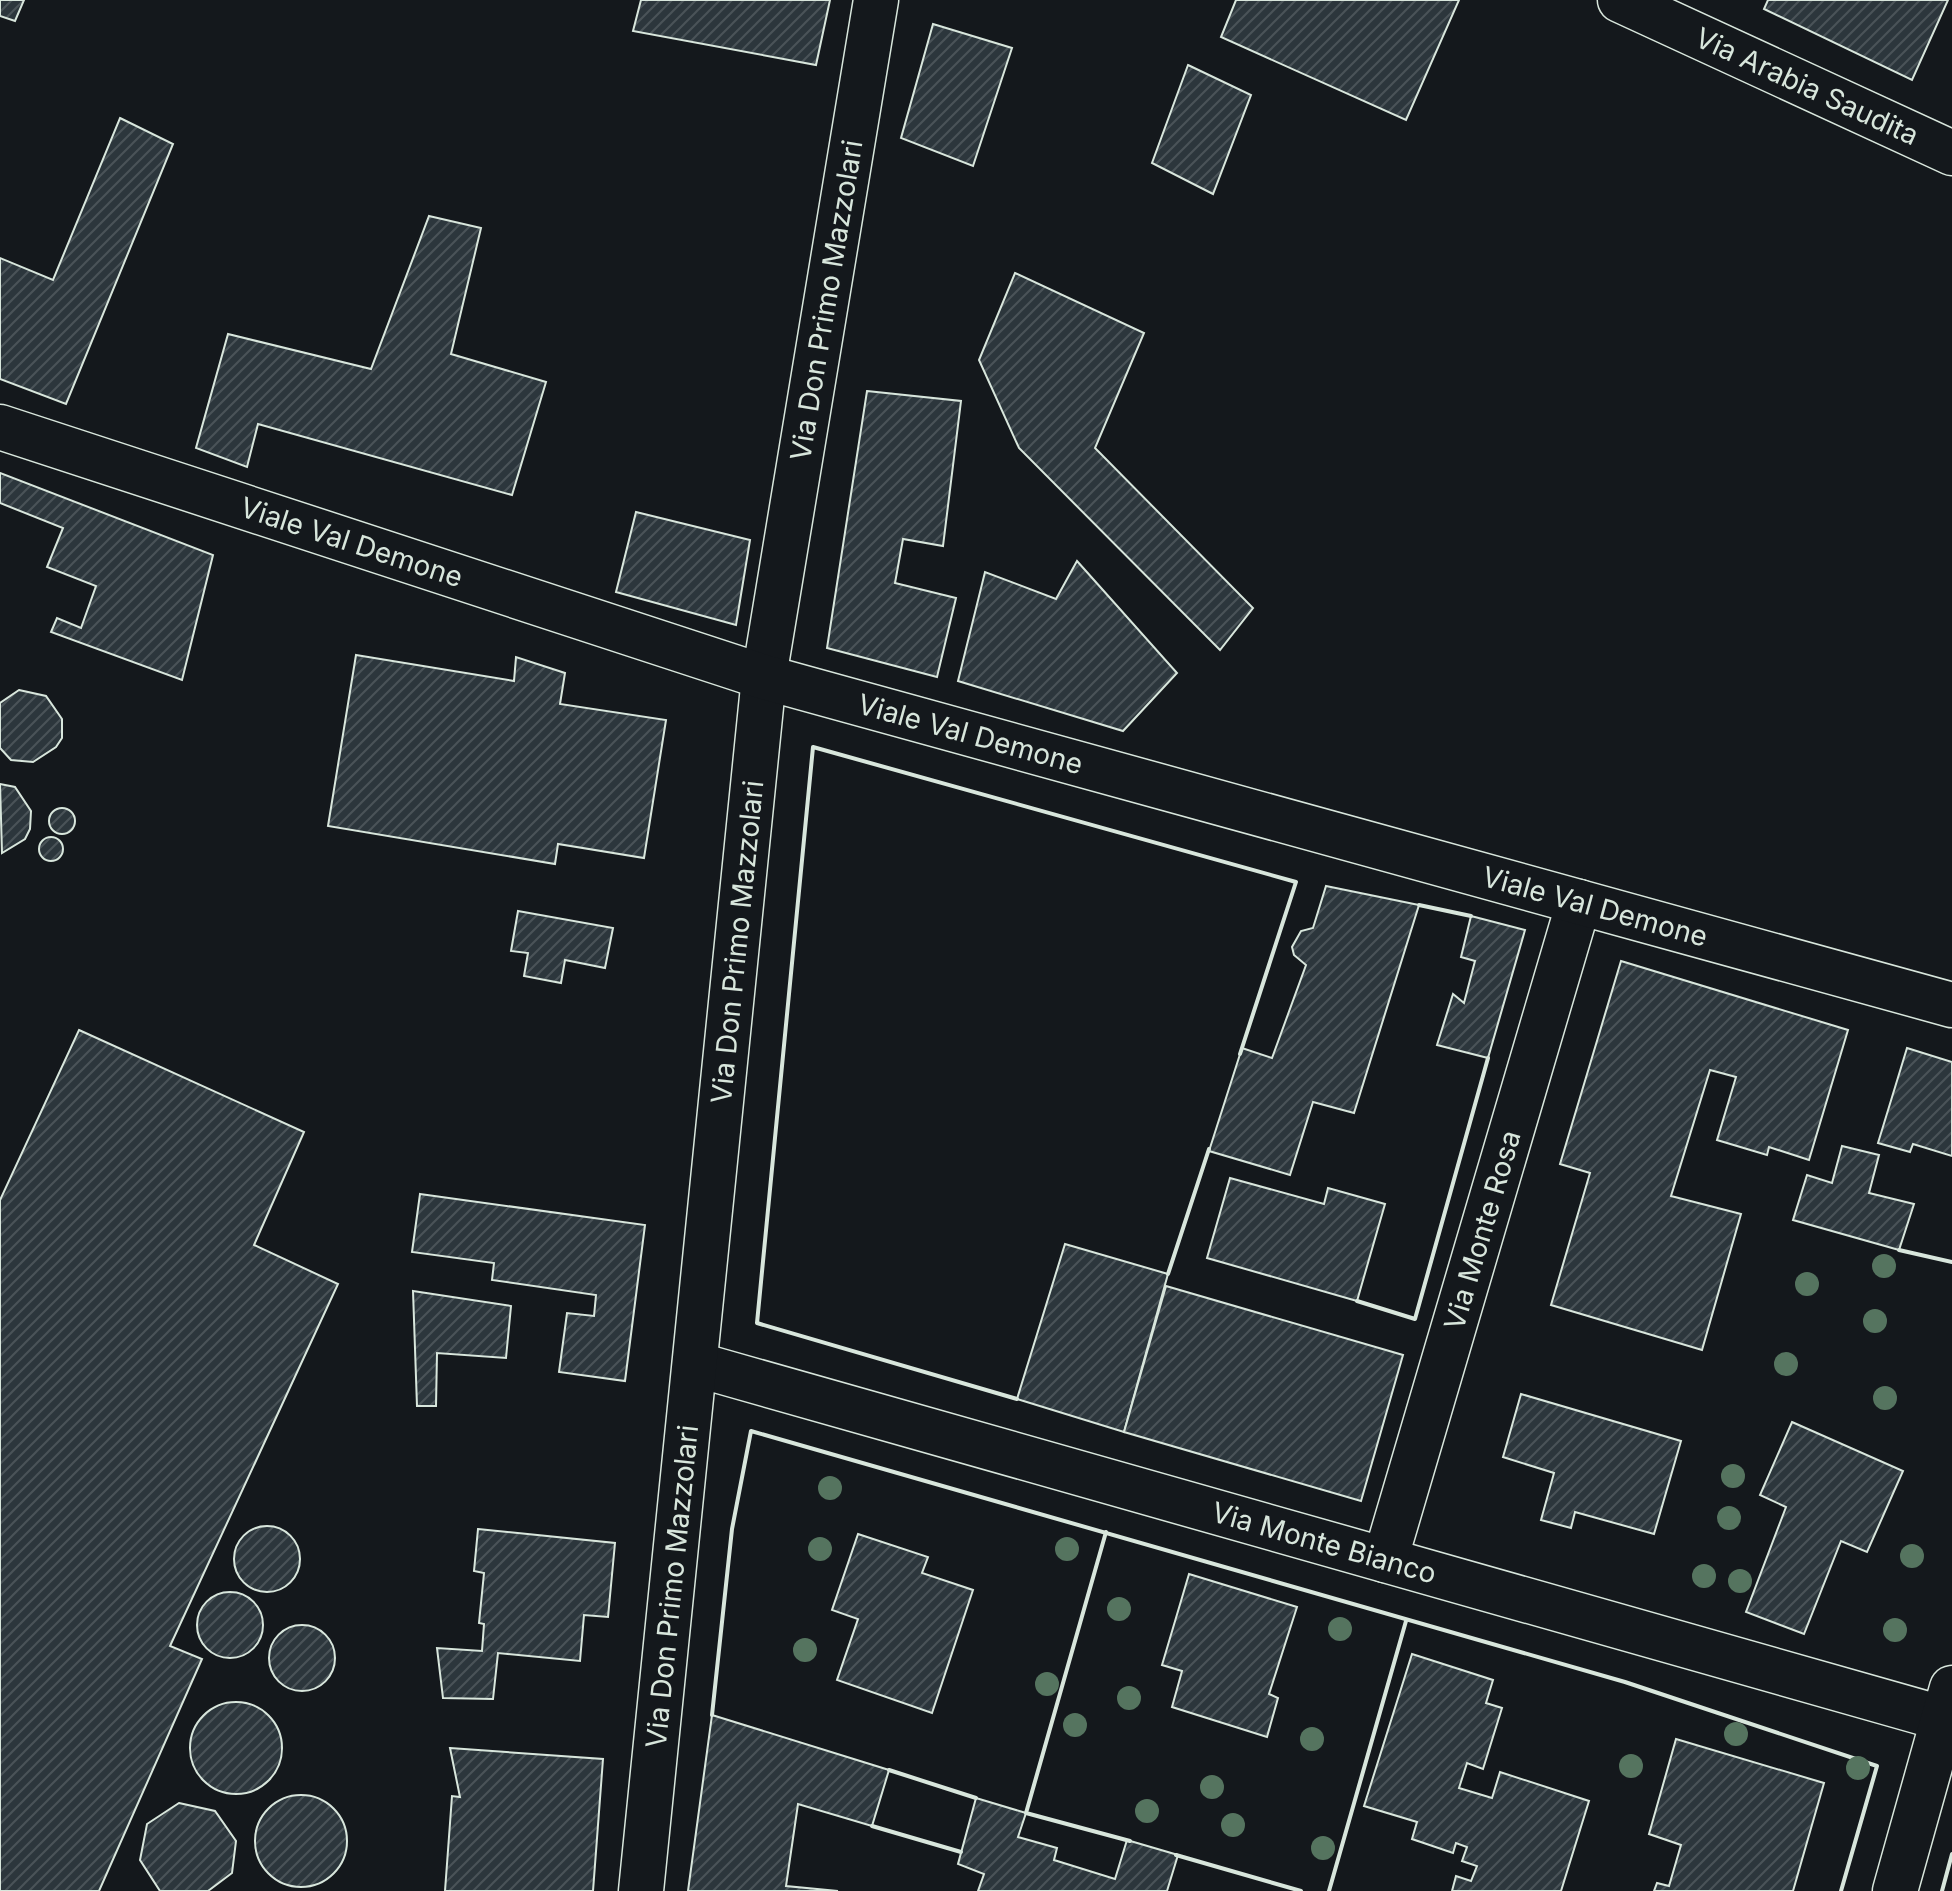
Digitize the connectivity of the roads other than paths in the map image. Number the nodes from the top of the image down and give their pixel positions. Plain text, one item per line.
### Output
1 (876, 0) edge
2 (1620, 0) edge
3 (1952, 153) edge
4 (0, 427) edge
5 (764, 677) junction
6 (1579, 902) junction
7 (1952, 1005) edge
8 (695, 1364) junction
9 (1385, 1560) junction
10 (1949, 1709) edge
11 (641, 1891) edge
12 (1895, 1891) edge

1 - 5 street, Via Don Primo Mazzolari
2 - 3 street, Via Arabia Saudita
4 - 5 street, Viale Val Demone
5 - 6 street, Viale Val Demone
5 - 8 street, Via Don Primo Mazzolari
6 - 7 street, Viale Val Demone
6 - 9 street, Via Monte Rosa
8 - 9 street, Via Monte Bianco
8 - 11 street, Via Don Primo Mazzolari
9 - 10 street, Via Monte Bianco
10 - 12 street

